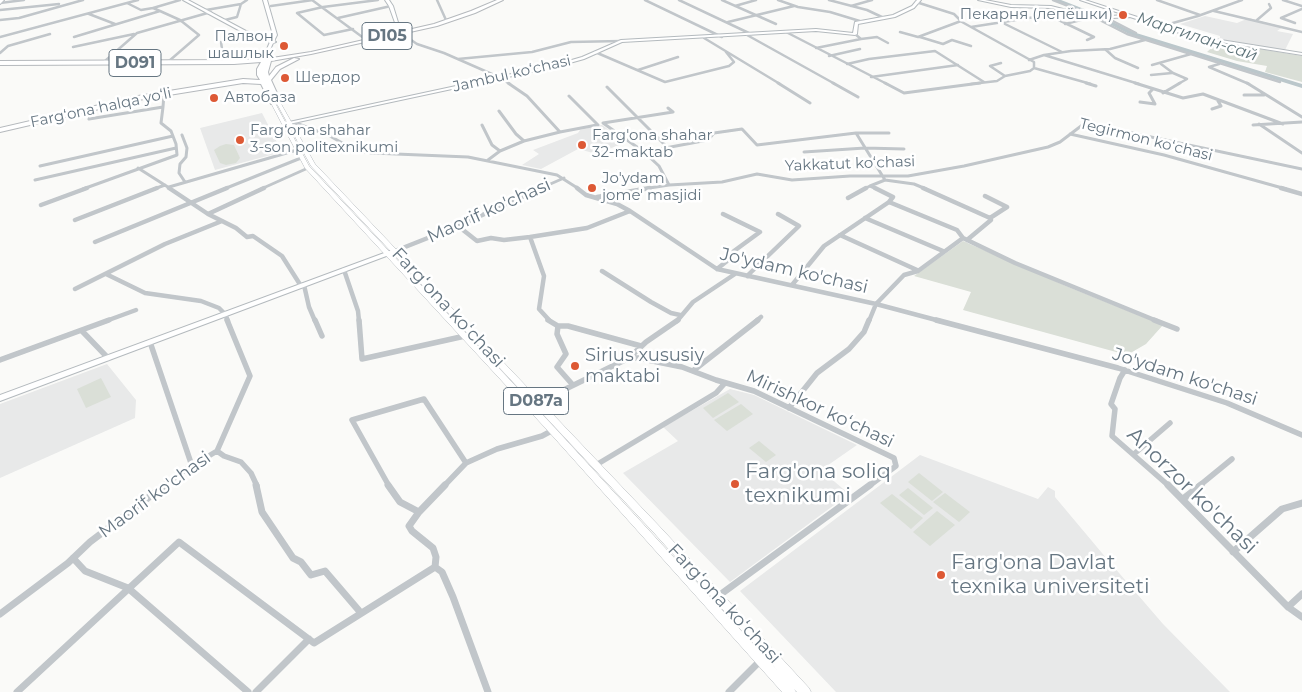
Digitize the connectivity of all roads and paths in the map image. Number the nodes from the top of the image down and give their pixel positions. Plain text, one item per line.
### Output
1 (24, 0) edge
2 (84, 0) edge
3 (138, 0) edge
4 (180, 0) edge
5 (189, 0) edge
6 (247, 0) edge
7 (265, 0) edge
8 (270, 0) edge
9 (313, 0) edge
10 (378, 0) edge
11 (387, 0) edge
12 (438, 0) edge
13 (495, 0) edge
14 (501, 0) edge
15 (645, 0) edge
16 (679, 0) edge
17 (722, 0) edge
18 (756, 0) edge
19 (778, 0) edge
20 (829, 0) edge
21 (872, 0) edge
22 (980, 0) edge
23 (1053, 0) edge
24 (1082, 0) edge
25 (1157, 0) edge
26 (1242, 0) edge
27 (1282, 0) edge
28 (917, 1) edge
29 (1, 2) edge
30 (126, 3) junction
31 (68, 4) junction
32 (241, 4) junction
33 (1268, 4) dead end
34 (271, 6) junction
35 (392, 6) junction
36 (735, 6) junction
37 (794, 6) junction
38 (850, 6) junction
39 (1038, 6) junction
40 (323, 7) junction
41 (1302, 7) edge
42 (153, 8) junction
43 (0, 10) edge
44 (206, 10) junction
45 (160, 11) junction
46 (1214, 11) junction
47 (211, 12) junction
48 (88, 13) junction
49 (757, 15) junction
50 (1048, 15) junction
51 (1132, 15) junction
52 (1200, 16) junction
53 (1098, 17) junction
54 (338, 18) junction
55 (884, 18) junction
56 (0, 20) edge
57 (225, 20) junction
58 (446, 20) junction
59 (1257, 20) junction
60 (181, 21) junction
61 (961, 21) junction
62 (727, 22) junction
63 (863, 22) junction
64 (1302, 22) edge
65 (1295, 23) junction
66 (115, 24) junction
67 (776, 24) dead end
68 (1005, 24) junction
69 (1065, 24) junction
70 (1274, 24) junction
71 (1162, 26) junction
72 (970, 27) junction
73 (353, 29) junction
74 (401, 32) junction
75 (786, 32) junction
76 (900, 32) dead end
77 (1302, 32) edge
78 (50, 34) dead end
79 (138, 34) junction
80 (855, 34) junction
81 (750, 35) junction
82 (0, 37) edge
83 (74, 37) dead end
84 (722, 37) junction
85 (919, 37) junction
86 (704, 38) junction
87 (1151, 38) dead end
88 (365, 39) junction
89 (861, 39) junction
90 (1087, 40) dead end
91 (1146, 40) junction
92 (221, 42) dead end
93 (274, 42) junction
94 (621, 42) junction
95 (888, 43) dead end
96 (971, 46) dead end
97 (74, 47) dead end
98 (815, 49) junction
99 (860, 49) dead end
100 (1106, 50) junction
101 (595, 52) junction
102 (726, 52) junction
103 (1062, 52) junction
104 (0, 53) edge
105 (311, 53) junction
106 (1191, 54) junction
107 (1302, 54) edge
108 (1044, 55) junction
109 (829, 56) junction
110 (678, 57) dead end
111 (267, 59) junction
112 (458, 59) junction
113 (220, 60) junction
114 (1029, 60) junction
115 (105, 61) junction
116 (169, 61) junction
117 (0, 62) edge
118 (1001, 63) dead end
119 (1219, 63) junction
120 (846, 64) junction
121 (1161, 64) junction
122 (959, 65) junction
123 (1152, 66) dead end
124 (261, 67) junction
125 (1034, 68) junction
126 (1138, 68) dead end
127 (637, 70) junction
128 (1173, 73) junction
129 (1152, 75) dead end
130 (1005, 76) junction
131 (871, 77) junction
132 (501, 78) junction
133 (265, 82) junction
134 (985, 82) junction
135 (1280, 82) dead end
136 (1096, 86) dead end
137 (202, 87) junction
138 (607, 87) dead end
139 (1153, 90) junction
140 (1163, 93) junction
141 (164, 94) junction
142 (1265, 94) junction
143 (1244, 95) dead end
144 (569, 96) dead end
145 (858, 97) dead end
146 (1218, 100) junction
147 (276, 102) junction
148 (1140, 102) dead end
149 (810, 103) dead end
150 (94, 107) junction
151 (163, 107) junction
152 (668, 108) dead end
153 (1212, 109) dead end
154 (499, 111) dead end
155 (1302, 117) edge
156 (638, 118) junction
157 (291, 122) junction
158 (1302, 122) edge
159 (603, 123) junction
160 (482, 124) dead end
161 (1259, 124) junction
162 (1283, 124) junction
163 (597, 125) junction
164 (1253, 125) dead end
165 (0, 130) edge
166 (560, 132) junction
167 (856, 133) junction
168 (890, 133) dead end
169 (1070, 134) junction
170 (182, 135) dead end
171 (173, 136) junction
172 (524, 142) junction
173 (667, 147) junction
174 (176, 148) junction
175 (865, 148) junction
176 (904, 149) dead end
177 (500, 151) junction
178 (644, 152) junction
179 (804, 152) dead end
180 (1302, 153) edge
181 (299, 154) junction
182 (488, 160) junction
183 (40, 166) dead end
184 (138, 168) junction
185 (308, 168) junction
186 (1302, 169) edge
187 (564, 178) junction
188 (883, 178) junction
189 (35, 180) dead end
190 (185, 182) junction
191 (669, 185) junction
192 (167, 186) junction
193 (870, 186) junction
194 (1302, 194) edge
195 (984, 196) dead end
196 (597, 197) junction
197 (848, 198) dead end
198 (890, 202) junction
199 (192, 203) junction
200 (41, 205) dead end
201 (630, 211) junction
202 (208, 214) junction
203 (723, 214) dead end
204 (778, 214) dead end
205 (865, 218) junction
206 (990, 218) junction
207 (75, 220) dead end
208 (222, 221) junction
209 (458, 226) junction
210 (840, 235) junction
211 (530, 237) junction
212 (965, 239) junction
213 (94, 242) dead end
214 (943, 250) junction
215 (391, 252) junction
216 (717, 269) junction
217 (344, 270) junction
218 (602, 271) dead end
219 (918, 271) junction
220 (106, 274) junction
221 (735, 274) junction
222 (747, 276) junction
223 (303, 285) junction
224 (792, 285) junction
225 (75, 289) dead end
226 (876, 304) junction
227 (136, 310) dead end
228 (225, 314) junction
229 (680, 314) junction
230 (761, 318) dead end
231 (558, 326) junction
232 (1177, 329) dead end
233 (82, 331) junction
234 (322, 336) dead end
235 (465, 336) junction
236 (150, 342) junction
237 (641, 346) junction
238 (108, 358) junction
239 (629, 358) junction
240 (0, 360) edge
241 (694, 370) junction
242 (1125, 370) junction
243 (725, 383) junction
244 (572, 384) junction
245 (0, 398) edge
246 (537, 403) junction
247 (788, 408) junction
248 (1170, 423) dead end
249 (556, 428) junction
250 (1302, 435) edge
251 (217, 451) junction
252 (1134, 454) junction
253 (1232, 459) dead end
254 (466, 463) junction
255 (596, 465) junction
256 (192, 466) junction
257 (1183, 498) junction
258 (1302, 503) edge
259 (419, 512) junction
260 (1233, 552) junction
261 (73, 558) junction
262 (435, 567) junction
263 (686, 570) junction
264 (128, 588) junction
265 (1302, 594) edge
266 (717, 596) junction
267 (1288, 607) junction
268 (0, 614) edge
269 (361, 614) junction
270 (1302, 617) edge
271 (309, 639) junction
272 (761, 660) junction
273 (17, 692) edge
274 (248, 692) edge
275 (256, 692) edge
276 (488, 692) edge
277 (729, 692) edge
278 (790, 692) edge
279 (805, 692) edge

1 - 29 street
2 - 31 street
3 - 30 street
4 - 42 street
5 - 44 street
6 - 32 street
7 - 93 street
8 - 34 street
9 - 34 street
9 - 40 street
10 - 40 street
11 - 35 street
12 - 58 street
13 - 58 highway, D105
14 - 74 highway, D105
15 - 84 street
16 - 62 street
17 - 36 street
18 - 36 street
19 - 37 street
20 - 38 street
21 - 38 street
22 - 39 street
23 - 53 street
24 - 51 street
25 - 52 street
26 - 46 street
27 - 41 street
28 - 55 street
28 - 61 street
30 - 42 street
30 - 48 street
31 - 43 street
31 - 56 street
32 - 44 street
32 - 57 street
33 - 59 street
34 - 111 street
35 - 54 street
35 - 74 street
36 - 49 street
37 - 49 street
37 - 63 street
38 - 55 street
39 - 50 street
39 - 53 street
40 - 54 street
40 - 73 street
41 - 65 street
42 - 45 street
44 - 47 street
45 - 60 street
45 - 66 street
46 - 52 street
46 - 59 street
47 - 57 street
47 - 60 street
48 - 66 street
48 - 82 street
49 - 62 street
49 - 67 street
50 - 68 street
50 - 69 street
51 - 53 street
51 - 71 street
52 - 71 street
53 - 69 street
53 - 87 street
53 - 91 street
54 - 73 street
55 - 63 street
57 - 93 street
58 - 74 highway, D105
59 - 70 street
60 - 79 street
60 - 116 street
61 - 72 street
61 - 85 street
62 - 81 street
63 - 80 street
64 - 65 street
65 - 70 street
66 - 83 street
68 - 72 street
68 - 103 street
69 - 90 street
70 - 77 street
71 - 107 street
72 - 114 street
73 - 88 street
74 - 88 highway, D105
74 - 105 highway, D105
74 - 112 street
75 - 80 street, Jambul koʻchasi
75 - 81 street, Jambul koʻchasi
75 - 98 street
76 - 85 street
78 - 104 street
79 - 97 street
79 - 115 street
80 - 89 street
81 - 84 street, Jambul koʻchasi
81 - 145 street
84 - 86 street, Jambul koʻchasi
85 - 96 street
86 - 94 street, Jambul koʻchasi
86 - 102 street
88 - 111 highway, D105
89 - 95 street
89 - 98 street
91 - 100 street
91 - 106 street
92 - 113 street
93 - 111 street
94 - 101 street, Jambul koʻchasi
94 - 112 street
98 - 109 street
99 - 109 street
100 - 103 street
100 - 126 street
101 - 127 street
101 - 132 street, Jambul koʻchasi
102 - 127 street
102 - 149 street
103 - 108 street
105 - 111 highway, D105
105 - 133 highway, D105
106 - 119 street
106 - 121 street
108 - 114 street
108 - 139 street
109 - 120 street
110 - 127 street
111 - 113 highway, D091
111 - 117 highway, D091
111 - 124 highway
111 - 133 highway, Fargʻona koʻchasi
112 - 132 street
113 - 116 highway, D091
114 - 125 street
115 - 116 highway, D091
115 - 117 highway, D091
118 - 130 street
119 - 135 street
119 - 142 street
120 - 122 street
120 - 131 street
121 - 123 street
121 - 128 street
122 - 131 street
122 - 134 street
124 - 133 highway, Fargʻona koʻchasi
124 - 137 highway
125 - 130 street
125 - 136 street
128 - 129 street
128 - 140 street
130 - 134 street
131 - 134 street
132 - 157 street, Jambul koʻchasi
132 - 166 street
133 - 137 highway
133 - 147 highway, Fargʻona koʻchasi
137 - 141 highway, Farg‘ona halqa yo‘li
138 - 156 street
139 - 140 street
139 - 148 street
140 - 146 street
141 - 150 highway, Farg‘ona halqa yo‘li
141 - 151 street
142 - 143 street
142 - 155 street
144 - 163 street
146 - 153 street
146 - 162 street
147 - 157 main road, Fargʻona koʻchasi / D087a
147 - 181 main road, Fargʻona koʻchasi / D087a
150 - 151 street
150 - 165 highway, Farg‘ona halqa yo‘li
151 - 171 street
152 - 156 street
154 - 172 street
156 - 159 street
156 - 173 street
157 - 182 street, Jo'ydam ko'chasi
157 - 215 main road, Fargʻona koʻchasi / D087a
158 - 162 street
159 - 163 street
159 - 178 street
160 - 177 street
161 - 162 street
161 - 164 street
161 - 180 street
163 - 166 street
166 - 172 street
167 - 168 street
167 - 173 street
167 - 175 street
169 - 186 street, Tegirmon koʻchasi
169 - 188 street, Yakkatut koʻchasi
169 - 194 street, Tegirmon koʻchasi
170 - 190 street
171 - 174 street
171 - 183 street
172 - 177 street
173 - 178 street
174 - 184 street
174 - 189 street
175 - 176 street
175 - 179 street
175 - 188 street
177 - 182 street
178 - 191 street
181 - 185 main road, Fargʻona koʻchasi / D087a
181 - 190 street
181 - 199 street
182 - 187 street, Jo'ydam ko'chasi
184 - 192 street
184 - 200 street
185 - 202 street
185 - 215 main road, Fargʻona koʻchasi / D087a
187 - 196 street, Jo'ydam ko'chasi
187 - 209 street, Maorif ko'chasi
188 - 191 street, Yakkatut koʻchasi
188 - 193 street
188 - 206 street
190 - 192 street
191 - 196 street, Yakkatut koʻchasi
192 - 199 street
192 - 207 street
193 - 197 street
193 - 198 street
195 - 206 street
196 - 201 street, Jo'ydam ko'chasi
198 - 205 street
198 - 212 street
199 - 202 street
199 - 213 street
201 - 211 street
201 - 216 street, Jo'ydam ko'chasi
202 - 208 street
203 - 216 street
204 - 222 street
205 - 210 street
205 - 214 street
206 - 212 street
208 - 220 street
208 - 223 street
209 - 211 street
209 - 215 street, Maorif ko'chasi
210 - 219 street
210 - 224 street
211 - 231 street
212 - 214 street
212 - 232 street
214 - 219 street
215 - 217 street, Maorif ko'chasi
215 - 235 main road, Fargʻona koʻchasi / D087a
215 - 246 main road, Fargʻona koʻchasi / D087a
216 - 221 street, Jo'ydam ko'chasi
217 - 223 street, Maorif ko'chasi
217 - 235 street
218 - 229 street
219 - 226 street
220 - 225 street
220 - 228 street
221 - 222 street, Jo'ydam ko'chasi
221 - 229 street
222 - 224 street, Jo'ydam ko'chasi
223 - 228 street, Maorif ko'chasi
223 - 234 street
224 - 226 street, Jo'ydam ko'chasi
226 - 242 street, Jo'ydam ko'chasi
226 - 247 street
227 - 233 street
228 - 236 street, Maorif ko'chasi
228 - 251 street, Maorif ko'chasi
229 - 237 street
230 - 241 street
231 - 237 street
231 - 244 street
233 - 238 street
233 - 240 street
235 - 249 main road, Fargʻona koʻchasi / D087a
236 - 238 street, Maorif ko'chasi
236 - 256 street
237 - 239 street
238 - 245 street, Maorif ko'chasi
239 - 241 street, Mirishkor koʻchasi
239 - 244 street
241 - 243 street, Mirishkor koʻchasi
242 - 250 street, Jo'ydam ko'chasi
242 - 252 street, Anorzor ko'chasi
243 - 247 street, Mirishkor koʻchasi
243 - 255 street
244 - 246 street
246 - 249 main road, Fargʻona koʻchasi / D087a
247 - 266 street, Mirishkor koʻchasi
248 - 252 street
249 - 254 street
249 - 255 main road, Fargʻona koʻchasi / D087a
249 - 263 main road, Fargʻona koʻchasi / D087a
251 - 256 street, Maorif ko'chasi
251 - 269 street
252 - 257 street, Anorzor ko'chasi
253 - 257 street
254 - 259 street
254 - 259 street
255 - 263 main road, Fargʻona koʻchasi / D087a
256 - 261 street, Maorif ko'chasi
257 - 260 street, Anorzor ko'chasi
258 - 260 street
259 - 262 street
260 - 267 street, Anorzor ko'chasi
261 - 264 street
261 - 268 street, Maorif ko'chasi
262 - 269 street
262 - 276 street
263 - 266 main road, Fargʻona koʻchasi / D087a
263 - 272 main road, Fargʻona koʻchasi / D087a
264 - 271 street
264 - 273 street
264 - 274 street
265 - 267 street
266 - 279 main road, Fargʻona koʻchasi / D087a
267 - 270 street, Anorzor ko'chasi
269 - 271 street
271 - 275 street
272 - 277 street
272 - 278 main road, Fargʻona koʻchasi / D087a

